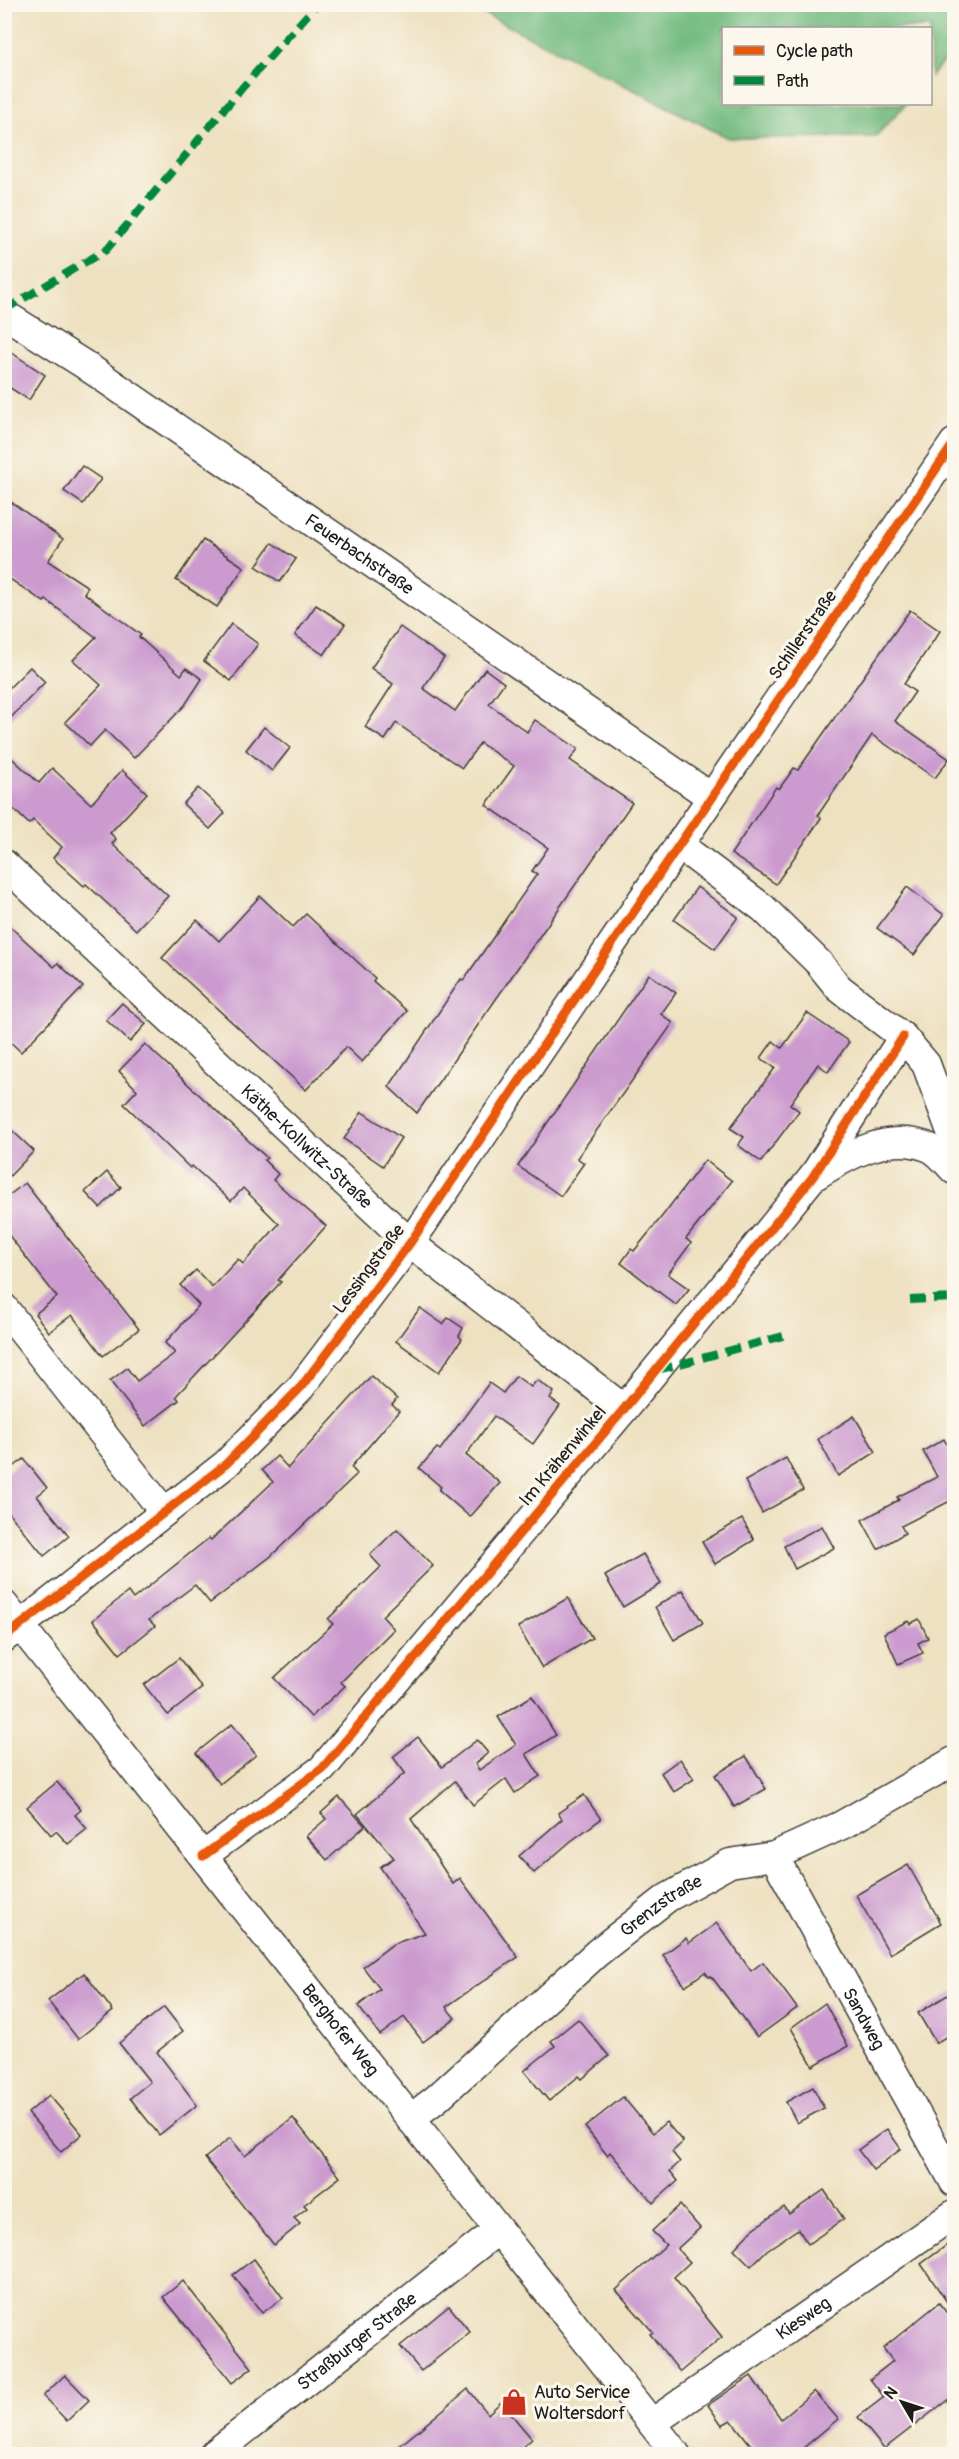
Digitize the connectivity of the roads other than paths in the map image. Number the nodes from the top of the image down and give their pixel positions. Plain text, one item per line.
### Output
1 (4, 314) edge
2 (954, 443) edge
3 (711, 797) junction
4 (679, 845) junction
5 (4, 864) edge
6 (903, 1037) junction
7 (954, 1140) edge
8 (954, 1170) edge
9 (812, 1178) junction
10 (410, 1243) junction
11 (4, 1308) edge
12 (624, 1409) junction
13 (164, 1512) junction
14 (10, 1623) edge
15 (954, 1761) edge
16 (203, 1856) junction
17 (774, 1856) junction
18 (410, 2119) junction
19 (954, 2182) edge
20 (954, 2214) edge
21 (498, 2230) junction
22 (652, 2423) junction
23 (214, 2454) edge
24 (676, 2454) edge

1 - 3 street, Feuerbachstraße
2 - 3 street, Schillerstraße
3 - 4 street, Schillerstraße
4 - 6 street
4 - 10 street, Lessingstraße
5 - 10 street, Käthe-Kollwitz-Straße
6 - 7 street
6 - 9 street, Im Krähenwinkel
8 - 9 street, Im Krähenwinkel
9 - 12 street, Im Krähenwinkel
10 - 12 street, Käthe-Kollwitz-Straße
10 - 13 street, Lessingstraße
11 - 13 street
12 - 16 street, Im Krähenwinkel
13 - 14 street, Lessingstraße
14 - 16 street, Berghofer Weg
15 - 17 street, Grenzstraße
16 - 18 street, Berghofer Weg
17 - 18 street, Grenzstraße
17 - 19 street, Sandweg
18 - 21 street, Berghofer Weg
20 - 22 street, Kiesweg
21 - 22 street, Berghofer Weg
21 - 23 street, Straßburger Straße
22 - 24 street, Berghofer Weg

